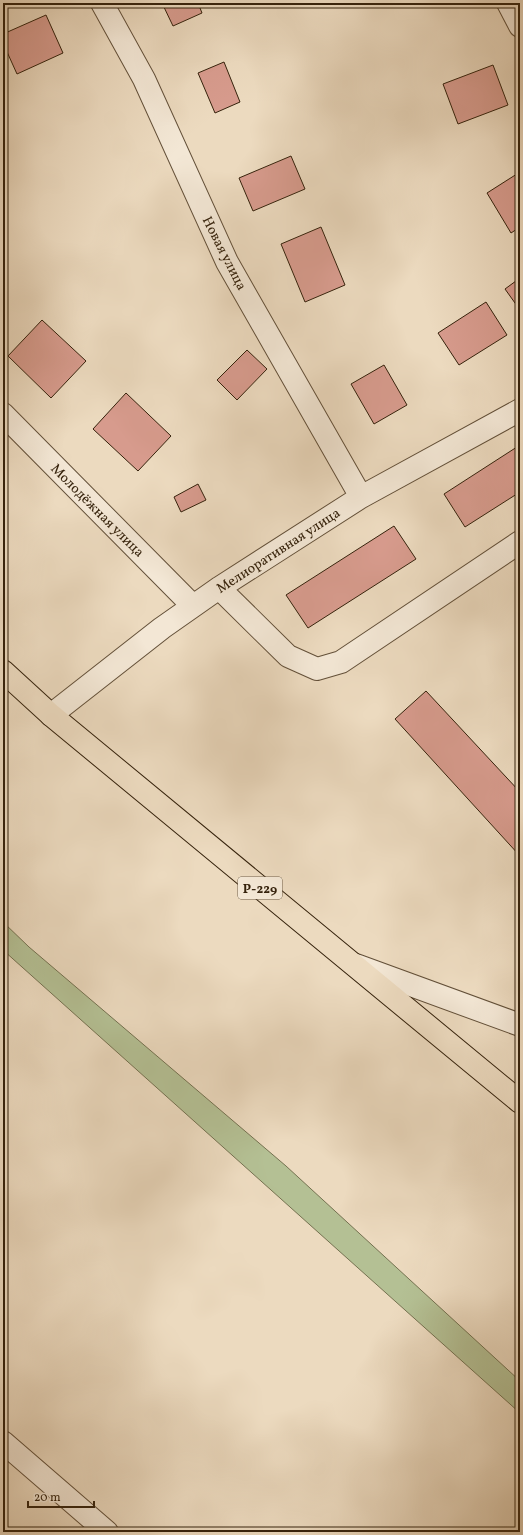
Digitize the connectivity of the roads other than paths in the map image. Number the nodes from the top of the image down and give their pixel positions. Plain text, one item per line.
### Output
1 (102, 3) edge
2 (508, 3) edge
3 (520, 26) edge
4 (520, 410) edge
5 (3, 414) edge
6 (361, 497) junction
7 (520, 542) edge
8 (219, 588) junction
9 (192, 606) junction
10 (3, 671) edge
11 (51, 715) junction
12 (351, 963) junction
13 (520, 1025) edge
14 (520, 1102) edge
15 (3, 1442) edge
16 (87, 1525) edge
17 (107, 1532) edge

1 - 6 street, Новая улица
2 - 3 street
4 - 6 street, Мелиоративная улица
5 - 9 street, Молодёжная улица
6 - 8 street, Мелиоративная улица
7 - 8 street
8 - 9 street, Мелиоративная улица
9 - 11 street, Мелиоративная улица
10 - 11 main road, Р-229
11 - 12 main road, Р-229
12 - 13 street
12 - 14 main road, Р-229
15 - 16 street
16 - 17 street

